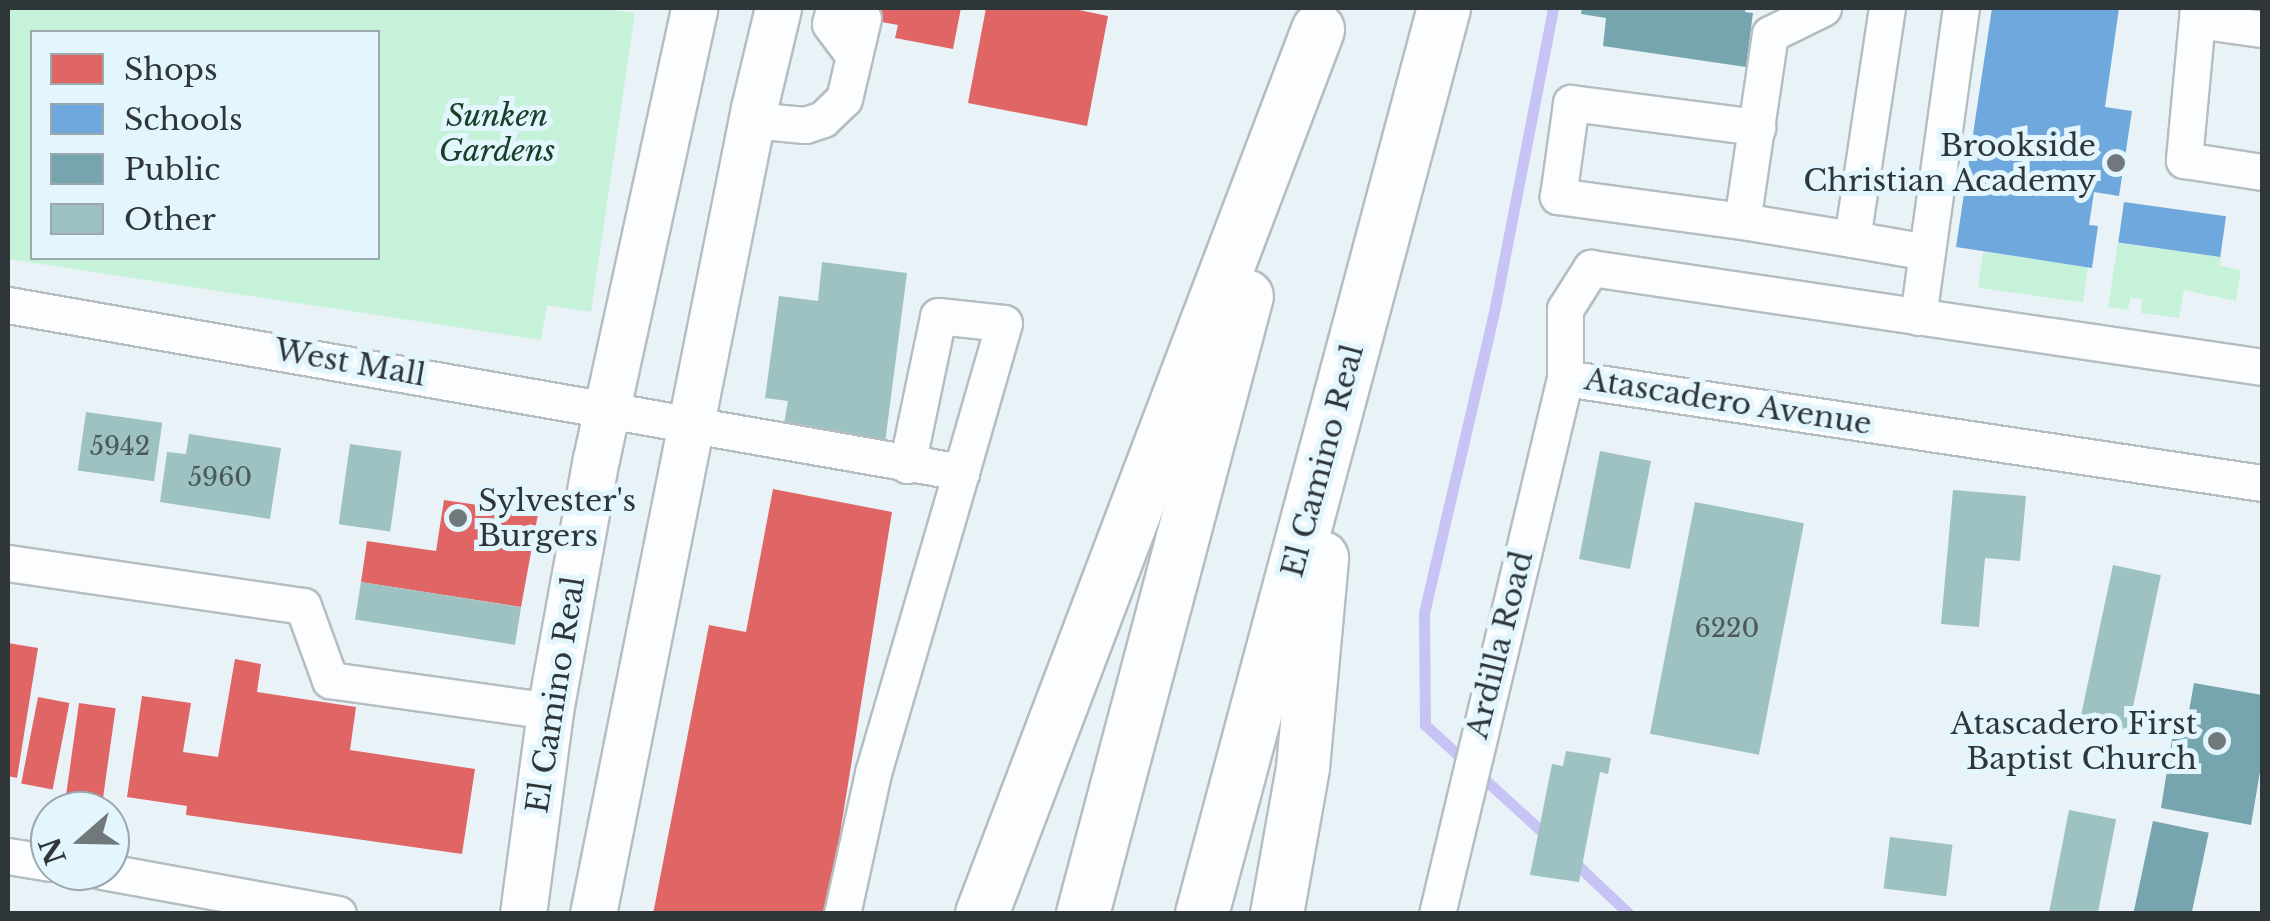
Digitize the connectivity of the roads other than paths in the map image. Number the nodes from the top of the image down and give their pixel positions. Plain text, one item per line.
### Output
1 (694, 8) edge
2 (778, 8) edge
3 (1444, 8) edge
4 (1823, 8) edge
5 (1887, 8) edge
6 (1961, 8) edge
7 (848, 13) edge
8 (2197, 14) edge
9 (1321, 19) edge
10 (2262, 29) edge
11 (752, 120) junction
12 (1756, 127) junction
13 (2262, 172) edge
14 (1742, 221) junction
15 (1852, 240) junction
16 (1926, 252) junction
17 (8, 305) edge
18 (1918, 316) junction
19 (2262, 367) edge
20 (1565, 378) junction
21 (607, 408) junction
22 (1335, 420) junction
23 (691, 426) junction
24 (907, 465) junction
25 (961, 472) junction
26 (2262, 483) edge
27 (8, 564) edge
28 (550, 711) junction
29 (130, 879) edge
30 (210, 901) edge
31 (338, 914) edge
32 (523, 914) edge
33 (593, 914) edge
34 (842, 914) edge
35 (982, 914) edge
36 (1083, 914) edge
37 (1202, 914) edge
38 (1277, 914) edge
39 (1437, 914) edge

1 - 21 main road, El Camino Real
2 - 11 main road
3 - 22 highway, El Camino Real
4 - 12 street
5 - 15 street
6 - 16 street
7 - 11 street
8 - 10 street
8 - 13 street
9 - 35 highway
9 - 36 highway
11 - 23 main road
12 - 14 street
12 - 14 street
14 - 15 street
15 - 16 street
16 - 18 street
17 - 21 street, West Mall
18 - 19 street, Atascadero Avenue
18 - 20 street, Atascadero Avenue
20 - 26 street, Atascadero Avenue
20 - 39 street, Ardilla Road
21 - 23 street, West Mall
21 - 28 main road, El Camino Real
22 - 37 highway, El Camino Real
22 - 38 highway
23 - 24 street, West Mall
23 - 33 main road
24 - 25 street, West Mall
24 - 25 street
25 - 34 street
27 - 28 street
28 - 32 main road, El Camino Real
29 - 30 street
30 - 31 street

